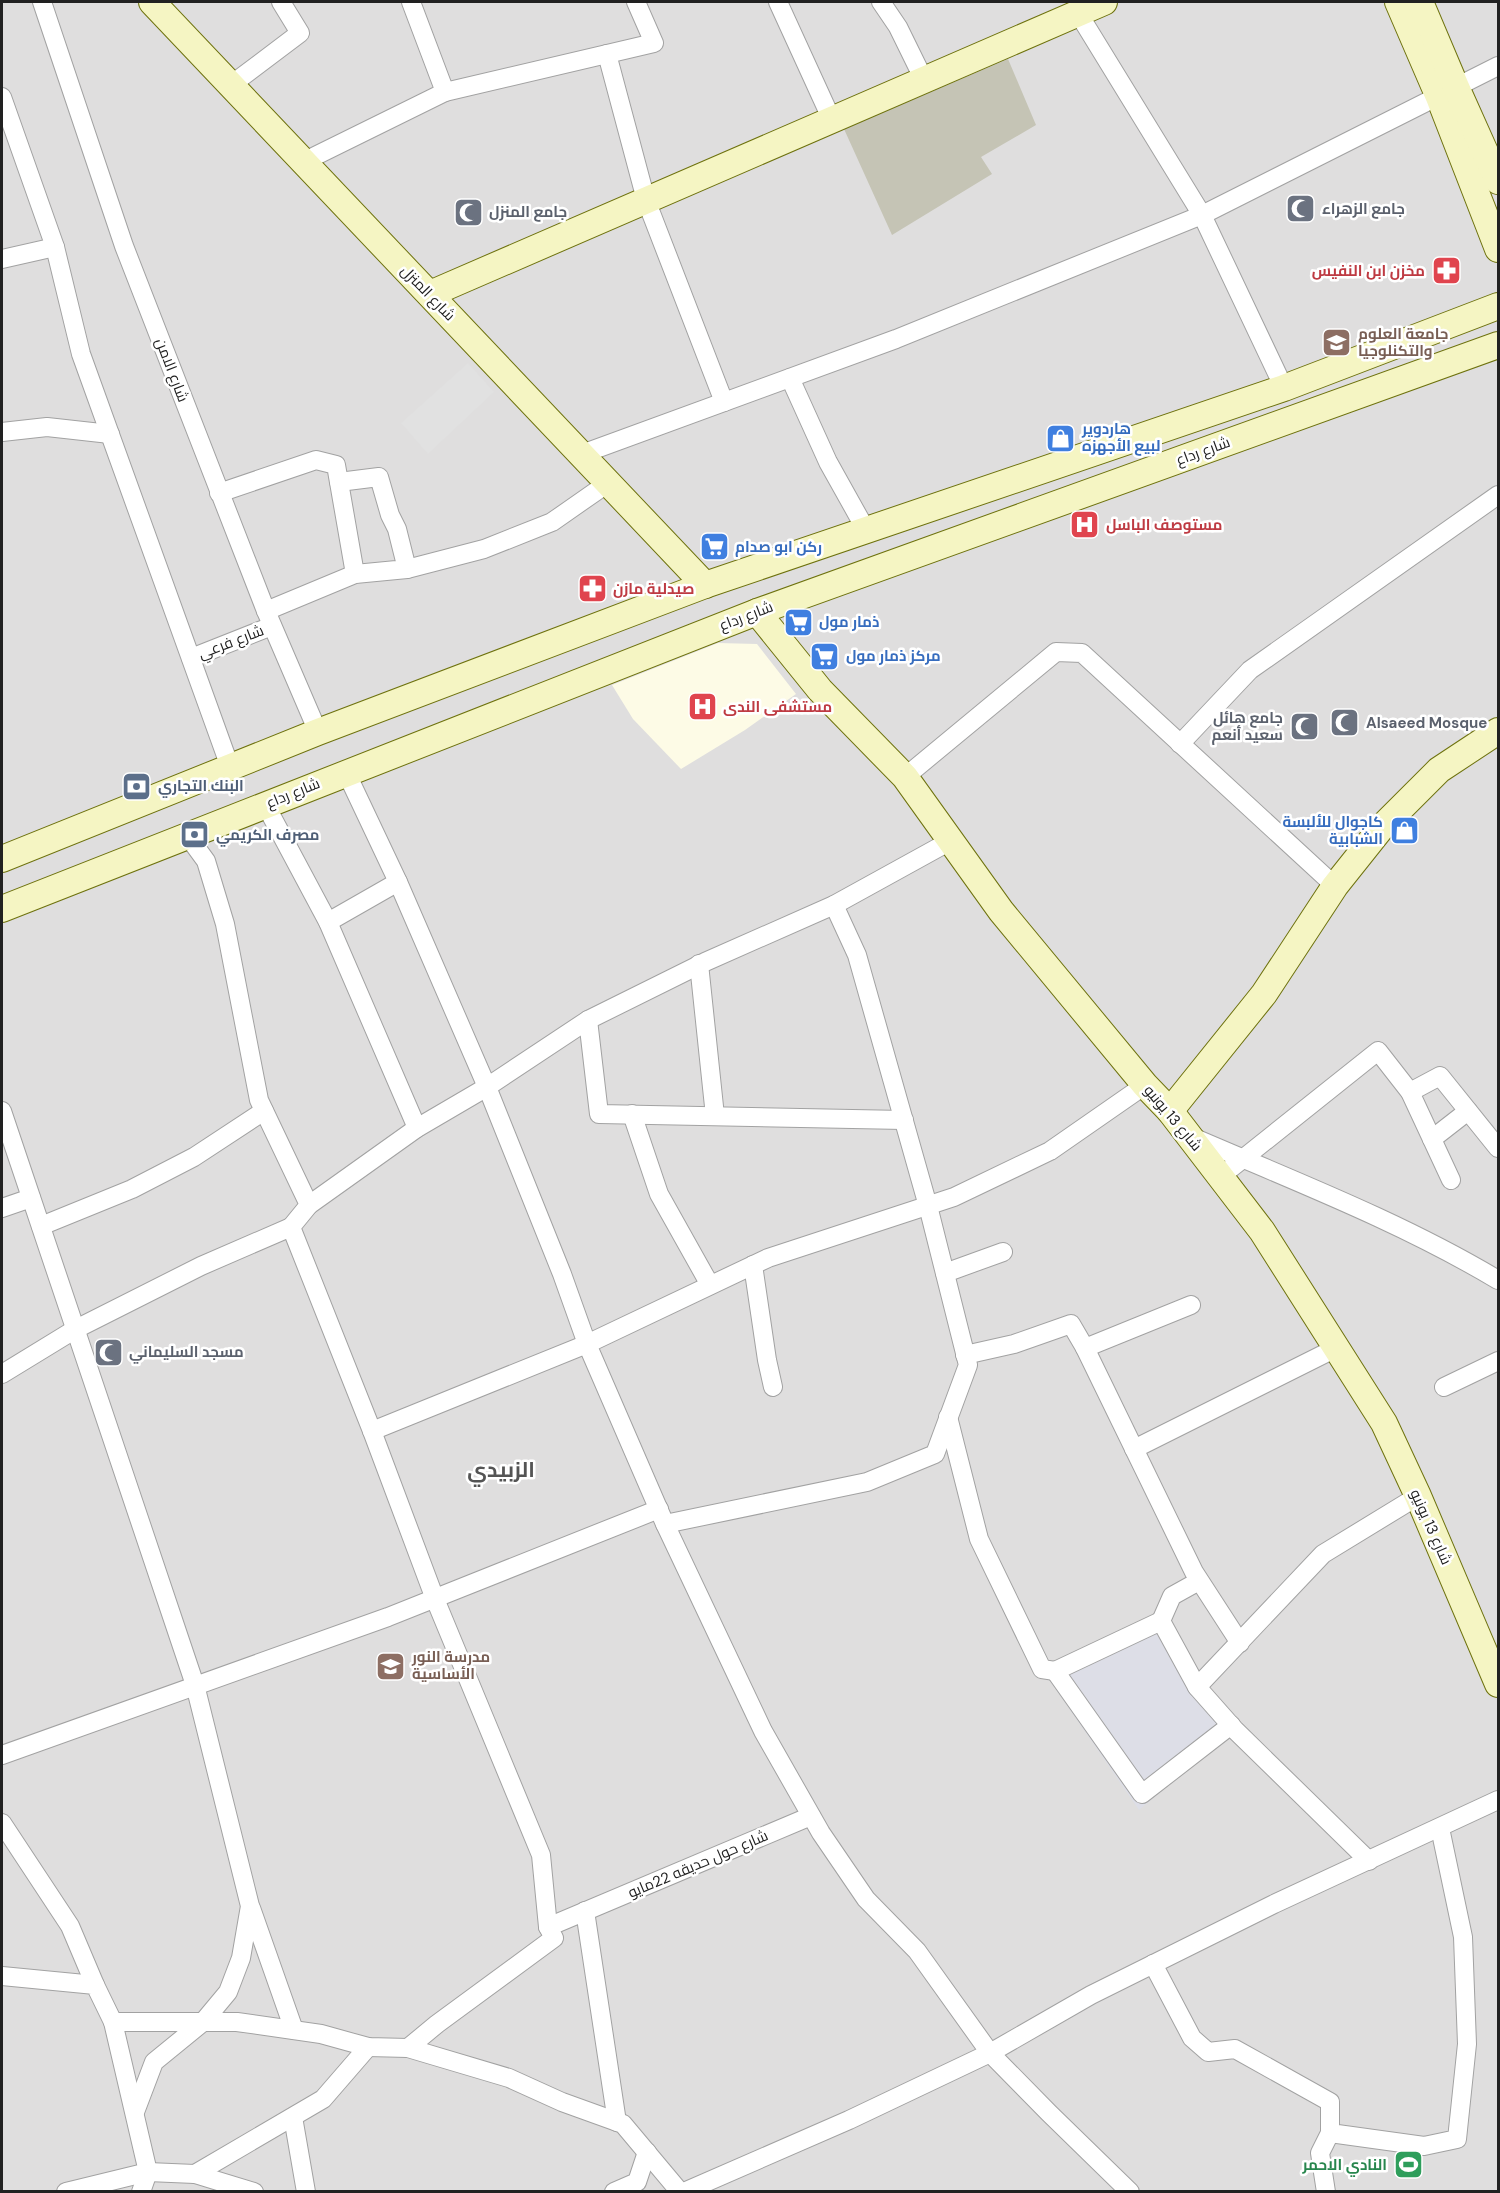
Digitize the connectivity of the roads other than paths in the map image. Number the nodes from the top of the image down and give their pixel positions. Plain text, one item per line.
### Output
1 (42, 2) edge
2 (152, 2) edge
3 (281, 2) edge
4 (411, 2) edge
5 (636, 2) edge
6 (778, 2) edge
7 (881, 2) edge
8 (1104, 2) edge
9 (1398, 2) edge
10 (1420, 2) edge
11 (1078, 13) junction
12 (607, 54) junction
13 (1498, 66) edge
14 (924, 80) junction
15 (231, 85) junction
16 (445, 92) junction
17 (1447, 92) junction
18 (2, 97) edge
19 (831, 118) junction
20 (303, 162) junction
21 (1498, 181) edge
22 (646, 200) junction
23 (1202, 215) junction
24 (55, 247) junction
25 (1498, 249) edge
26 (2, 259) edge
27 (430, 294) junction
28 (1498, 306) edge
29 (1498, 345) edge
30 (790, 378) junction
31 (1284, 388) junction
32 (724, 402) junction
33 (2, 432) edge
34 (110, 434) junction
35 (582, 454) junction
36 (339, 482) junction
37 (608, 483) junction
38 (219, 493) junction
39 (1498, 495) edge
40 (866, 530) junction
41 (407, 569) junction
42 (355, 574) junction
43 (705, 585) junction
44 (757, 612) junction
45 (269, 619) junction
46 (191, 658) junction
47 (1498, 731) edge
48 (318, 732) junction
49 (1180, 744) junction
50 (230, 767) junction
51 (346, 772) junction
52 (905, 777) junction
53 (265, 804) junction
54 (187, 835) junction
55 (952, 840) junction
56 (2, 859) edge
57 (398, 882) junction
58 (1335, 885) junction
59 (834, 905) junction
60 (2, 909) edge
61 (328, 922) junction
62 (699, 964) junction
63 (588, 1020) junction
64 (1145, 1085) junction
65 (487, 1087) junction
66 (1410, 1092) junction
67 (2, 1111) edge
68 (264, 1111) junction
69 (1170, 1111) junction
70 (1468, 1111) junction
71 (632, 1114) junction
72 (715, 1116) junction
73 (904, 1120) junction
74 (417, 1128) junction
75 (1189, 1135) junction
76 (1432, 1138) junction
77 (1498, 1148) edge
78 (1241, 1158) junction
79 (1221, 1177) junction
80 (1451, 1180) dead end
81 (31, 1198) junction
82 (309, 1205) junction
83 (928, 1206) junction
84 (2, 1208) edge
85 (41, 1226) junction
86 (291, 1227) junction
87 (1003, 1252) dead end
88 (753, 1265) junction
89 (945, 1273) junction
90 (1498, 1280) edge
91 (710, 1285) junction
92 (1191, 1305) dead end
93 (75, 1330) junction
94 (587, 1344) junction
95 (1085, 1348) junction
96 (1336, 1348) junction
97 (965, 1355) junction
98 (1498, 1361) edge
99 (2, 1374) edge
100 (773, 1386) dead end
101 (1444, 1388) dead end
102 (948, 1417) junction
103 (372, 1431) junction
104 (1134, 1449) junction
105 (1418, 1496) junction
106 (662, 1516) junction
107 (1199, 1581) junction
108 (435, 1599) junction
109 (1161, 1621) junction
110 (1240, 1643) junction
111 (1492, 1647) edge
112 (1055, 1671) junction
113 (1498, 1684) edge
114 (195, 1685) junction
115 (1197, 1688) junction
116 (1231, 1725) junction
117 (2, 1755) edge
118 (1498, 1800) edge
119 (811, 1816) junction
120 (2, 1823) edge
121 (1440, 1828) junction
122 (1369, 1861) junction
123 (250, 1906) junction
124 (585, 1911) junction
125 (548, 1927) junction
126 (1154, 1964) junction
127 (2, 1976) edge
128 (95, 1985) junction
129 (112, 2022) junction
130 (203, 2022) junction
131 (294, 2030) junction
132 (368, 2047) junction
133 (408, 2048) junction
134 (990, 2053) junction
135 (135, 2112) junction
136 (293, 2117) junction
137 (617, 2122) junction
138 (1330, 2133) junction
139 (647, 2152) junction
140 (148, 2172) junction
141 (195, 2174) junction
142 (66, 2192) edge
143 (141, 2192) edge
144 (254, 2192) edge
145 (306, 2192) edge
146 (614, 2192) edge
147 (682, 2192) edge
148 (1130, 2192) edge
149 (1326, 2192) edge

1 - 38 street, شارع الامن
2 - 15 street, شارع المنزل
3 - 15 street
4 - 16 street
5 - 12 street
6 - 19 street
7 - 14 street
8 - 11 street
9 - 17 street
10 - 17 street
11 - 14 street
11 - 23 street
12 - 16 street
12 - 22 street
13 - 17 street
14 - 19 street
15 - 20 street, شارع المنزل
16 - 20 street
17 - 21 street
17 - 23 street
17 - 25 street
18 - 24 street
19 - 22 street
20 - 27 street, شارع المنزل
22 - 27 street
22 - 32 street
23 - 30 street
23 - 31 street
24 - 26 street
24 - 34 street
27 - 35 street, شارع المنزل
28 - 31 street
29 - 44 street, شارع رداع
30 - 32 street
30 - 40 street
31 - 40 street
32 - 35 street
33 - 34 street
34 - 46 street
35 - 37 street, شارع المنزل
36 - 38 street
36 - 41 street
36 - 42 street
37 - 41 street, شارع فرعي
37 - 43 street, شارع المنزل
38 - 45 street, شارع الامن
39 - 49 street
40 - 43 street
41 - 42 street, شارع فرعي
42 - 45 street, شارع فرعي
43 - 48 street
44 - 51 street, شارع رداع
44 - 52 street, شارع 13 يونيو
45 - 46 street, شارع فرعي
45 - 48 street, شارع الامن
46 - 50 street
47 - 58 street
48 - 50 street
49 - 52 street
49 - 58 street
50 - 56 street
51 - 53 street, شارع رداع
51 - 57 street
52 - 55 street, شارع 13 يونيو
53 - 54 street, شارع رداع
53 - 61 street
54 - 60 street, شارع رداع
54 - 68 street
55 - 59 street
55 - 64 street, شارع 13 يونيو
57 - 61 street
57 - 65 street
58 - 69 street
59 - 62 street
59 - 73 street
61 - 74 street
62 - 63 street
62 - 72 street
63 - 65 street
63 - 71 street
64 - 69 street, شارع 13 يونيو
64 - 83 street
65 - 74 street
65 - 94 street
66 - 70 street
66 - 76 street
66 - 78 street
67 - 81 street
68 - 82 street
68 - 85 street
69 - 75 street, شارع 13 يونيو
70 - 76 street
70 - 77 street
71 - 72 street
71 - 91 street
72 - 73 street
73 - 83 street
74 - 82 street
75 - 78 street
75 - 79 street, شارع 13 يونيو
76 - 80 street
78 - 79 street
78 - 90 street
79 - 96 street, شارع 13 يونيو
81 - 84 street
81 - 85 street
82 - 86 street
83 - 88 street
83 - 89 street
85 - 93 street
86 - 93 street
86 - 103 street
87 - 89 street
88 - 91 street
88 - 100 street
89 - 97 street
91 - 94 street
92 - 95 street
93 - 99 street
93 - 114 street
94 - 103 street
94 - 106 street
95 - 97 street
95 - 104 street
96 - 104 street
96 - 105 street, شارع 13 يونيو
97 - 102 street
98 - 101 street
102 - 106 street
102 - 112 street
103 - 108 street
104 - 107 street
105 - 110 street
105 - 111 street, شارع 13 يونيو
106 - 108 street
106 - 119 street
107 - 109 street
107 - 110 street
108 - 114 street
108 - 125 street
109 - 112 street
109 - 115 street
110 - 115 street
111 - 113 street, شارع 13 يونيو
112 - 116 street
114 - 117 street
114 - 123 street
115 - 116 street
116 - 122 street
118 - 121 street
119 - 124 street, شارع حول حديقه 22مايو
119 - 134 street
120 - 128 street
121 - 122 street
121 - 138 street
122 - 126 street
123 - 130 street
123 - 131 street
124 - 125 street, شارع حول حديقه 22مايو
124 - 137 street
125 - 133 street
126 - 134 street
126 - 138 street
127 - 128 street
128 - 129 street
129 - 130 street
129 - 135 street
130 - 131 street
130 - 135 street
131 - 132 street
132 - 133 street
132 - 136 street
133 - 137 street
134 - 147 street
134 - 148 street
135 - 140 street
136 - 141 street
136 - 145 street
137 - 139 street
138 - 149 street
139 - 146 street
139 - 147 street
140 - 141 street
140 - 142 street
140 - 143 street
141 - 144 street

